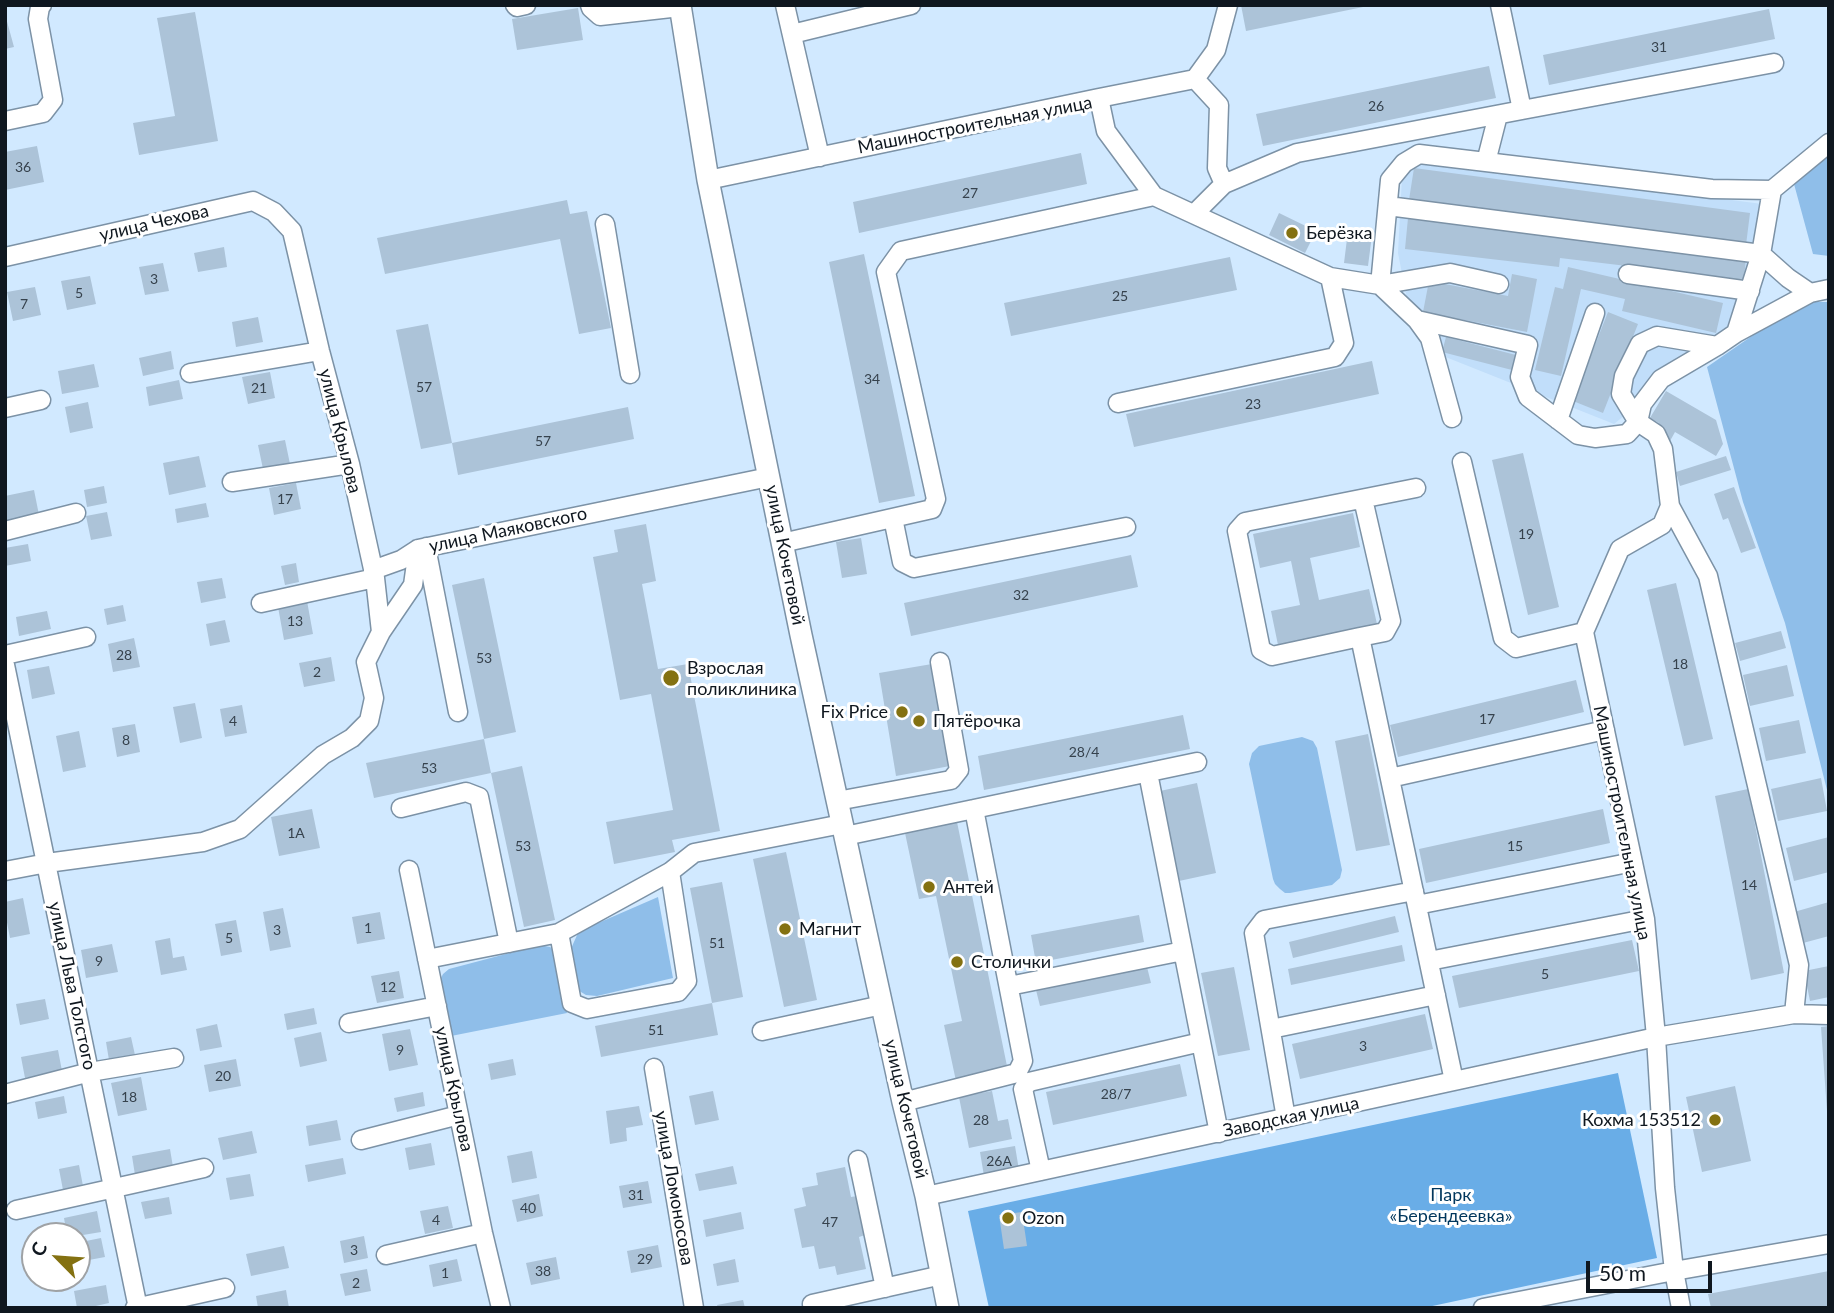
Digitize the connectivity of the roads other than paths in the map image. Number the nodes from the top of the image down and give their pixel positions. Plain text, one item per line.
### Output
1 (42, 5) edge
2 (516, 5) edge
3 (526, 5) edge
4 (590, 5) edge
5 (785, 5) edge
6 (911, 5) edge
7 (1228, 5) edge
8 (1500, 5) edge
9 (680, 6) edge
10 (792, 34) junction
11 (1774, 63) dead end
12 (1195, 79) junction
13 (1099, 98) junction
14 (1522, 110) junction
15 (1498, 115) junction
16 (5, 121) edge
17 (1829, 143) edge
18 (820, 157) junction
19 (1486, 162) junction
20 (708, 180) junction
21 (1224, 184) junction
22 (1772, 190) junction
23 (1154, 196) junction
24 (1388, 206) junction
25 (1194, 214) junction
26 (606, 224) dead end
27 (292, 231) joint
28 (1761, 254) junction
29 (5, 257) edge
30 (1628, 274) dead end
31 (1330, 277) junction
32 (1499, 284) dead end
33 (1380, 285) junction
34 (1829, 289) edge
35 (1749, 291) junction
36 (1810, 293) junction
37 (1595, 313) dead end
38 (1417, 320) junction
39 (1736, 333) junction
40 (1717, 346) junction
41 (320, 351) junction
42 (190, 373) dead end
43 (630, 374) dead end
44 (41, 400) dead end
45 (1118, 402) dead end
46 (5, 408) edge
47 (1452, 418) dead end
48 (1558, 420) junction
49 (1638, 422) junction
50 (1462, 462) dead end
51 (350, 464) junction
52 (769, 477) junction
53 (232, 482) dead end
54 (1416, 488) dead end
55 (1363, 499) junction
56 (1670, 506) junction
57 (76, 513) dead end
58 (893, 518) junction
59 (1126, 527) dead end
60 (5, 531) edge
61 (782, 543) junction
62 (422, 548) junction
63 (374, 574) junction
64 (261, 603) dead end
65 (381, 632) junction
66 (1584, 632) junction
67 (86, 637) dead end
68 (1360, 637) junction
69 (5, 655) edge
70 (940, 662) dead end
71 (5, 665) edge
72 (458, 712) dead end
73 (1605, 730) junction
74 (1197, 762) dead end
75 (1148, 773) junction
76 (1390, 778) junction
77 (837, 801) junction
78 (401, 808) dead end
79 (974, 809) junction
80 (844, 830) junction
81 (1633, 862) junction
82 (47, 863) junction
83 (409, 870) dead end
84 (5, 871) edge
85 (670, 872) junction
86 (1415, 898) junction
87 (1645, 919) junction
88 (559, 933) junction
89 (509, 943) junction
90 (1183, 951) junction
91 (427, 959) junction
92 (1429, 961) junction
93 (1009, 986) junction
94 (1436, 995) junction
95 (882, 1005) junction
96 (437, 1006) junction
97 (1794, 1014) junction
98 (1829, 1015) edge
99 (349, 1023) dead end
100 (1271, 1029) junction
101 (762, 1031) dead end
102 (1656, 1038) junction
103 (1201, 1042) junction
104 (174, 1058) dead end
105 (654, 1068) dead end
106 (90, 1072) junction
107 (1454, 1081) junction
108 (5, 1094) edge
109 (904, 1102) junction
110 (459, 1115) junction
111 (1286, 1118) junction
112 (1219, 1133) junction
113 (361, 1140) dead end
114 (858, 1160) dead end
115 (204, 1168) dead end
116 (1041, 1171) junction
117 (114, 1189) junction
118 (926, 1196) junction
119 (16, 1210) dead end
120 (483, 1233) junction
121 (1829, 1244) edge
122 (386, 1255) dead end
123 (1674, 1271) junction
124 (942, 1275) junction
125 (225, 1288) dead end
126 (885, 1288) junction
127 (813, 1304) dead end
128 (137, 1308) edge
129 (501, 1308) edge
130 (694, 1308) edge
131 (948, 1308) edge
132 (1483, 1308) edge
133 (1681, 1308) edge

1 - 16 street
2 - 3 street
4 - 9 street
5 - 10 street
6 - 10 street
7 - 12 street
8 - 14 street
9 - 20 main road, улица Кочетовой
10 - 18 street
11 - 14 street
12 - 13 street
12 - 21 street
13 - 18 street, Машиностроительная улица
13 - 23 street, Машиностроительная улица
14 - 15 street
15 - 19 street
15 - 21 street
17 - 22 street
18 - 20 street, Машиностроительная улица
19 - 22 street
19 - 24 street
20 - 52 main road, улица Кочетовой
21 - 25 street
22 - 28 street
23 - 25 street, Машиностроительная улица
23 - 58 street
24 - 28 street
24 - 33 street
25 - 31 street, Машиностроительная улица
26 - 43 street
27 - 29 street, улица Чехова
27 - 41 street, улица Крылова
28 - 35 street
28 - 36 street
30 - 35 street
31 - 33 street, Машиностроительная улица
31 - 45 street
32 - 33 street, Машиностроительная улица
33 - 38 street
34 - 36 street
35 - 39 street
36 - 39 street
37 - 48 street
38 - 47 street
38 - 48 street
39 - 40 street
40 - 49 street
40 - 49 street
41 - 42 street
41 - 51 street, улица Крылова
44 - 46 street
48 - 49 street
49 - 56 street
50 - 66 street
51 - 53 street
51 - 63 street, улица Крылова
52 - 61 main road, улица Кочетовой
52 - 62 street, улица Маяковского
54 - 55 street
55 - 68 street
55 - 68 street
56 - 66 street
56 - 97 street
57 - 60 street
58 - 59 street
58 - 61 street
61 - 77 main road, улица Кочетовой
62 - 63 street
62 - 65 street, улица Маяковского
62 - 72 street
63 - 64 street
63 - 65 street, улица Крылова
65 - 82 street, улица Маяковского
66 - 73 street, Машиностроительная улица
67 - 69 street
68 - 76 street
70 - 77 street
71 - 82 street, улица Льва Толстого
73 - 76 street
73 - 81 street, Машиностроительная улица
74 - 75 street
75 - 79 street
75 - 90 street
76 - 86 street
77 - 80 main road, улица Кочетовой
78 - 89 street
79 - 80 street
79 - 93 street
80 - 85 street
80 - 95 main road, улица Кочетовой
81 - 86 street
81 - 87 street, Машиностроительная улица
82 - 84 street, улица Маяковского
82 - 106 street, улица Льва Толстого
83 - 91 street, улица Крылова
85 - 88 street
85 - 88 street
86 - 92 street
86 - 100 street
87 - 92 street
87 - 102 street, Машиностроительная улица
88 - 89 street
89 - 91 street
90 - 93 street
90 - 103 street
91 - 96 street, улица Крылова
92 - 94 street
93 - 109 street
94 - 100 street
94 - 107 street
95 - 101 street
95 - 109 main road, улица Кочетовой
96 - 99 street
96 - 110 street, улица Крылова
97 - 98 street, Заводская улица
97 - 102 street, Заводская улица
100 - 111 street
102 - 107 street, Заводская улица
102 - 123 street, Машиностроительная улица
103 - 112 street
103 - 116 street
104 - 106 street
105 - 130 street, улица Ломоносова
106 - 108 street
106 - 117 street, улица Льва Толстого
107 - 111 street, Заводская улица
109 - 118 main road, улица Кочетовой
110 - 113 street
110 - 120 street, улица Крылова
111 - 112 street, Заводская улица
112 - 116 street, Заводская улица
114 - 126 street
115 - 117 street
116 - 118 street, Заводская улица
117 - 119 street
117 - 128 street, улица Льва Толстого
118 - 124 main road, улица Кочетовой
120 - 122 street
120 - 129 street, улица Крылова
121 - 123 street
123 - 132 street
123 - 133 street, Машиностроительная улица
124 - 126 street
124 - 131 main road, улица Кочетовой
125 - 128 street
126 - 127 street

